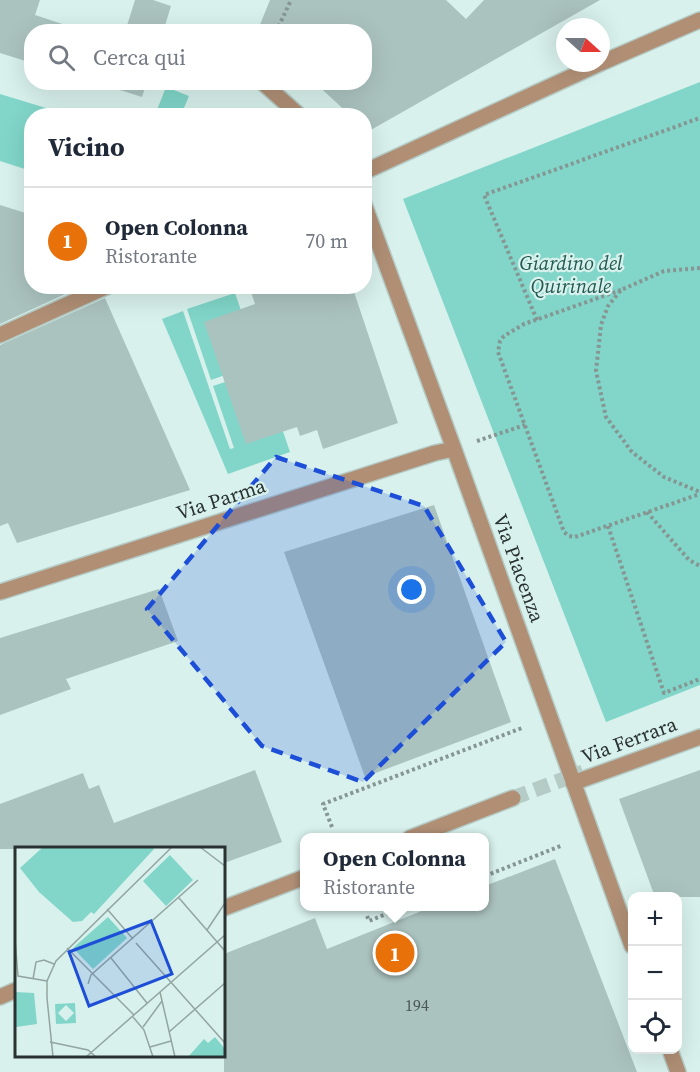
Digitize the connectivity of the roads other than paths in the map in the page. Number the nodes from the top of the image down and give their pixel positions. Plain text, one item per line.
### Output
1 (700, 20) edge
2 (610, 59) edge
3 (582, 72) edge
4 (271, 90) edge
5 (291, 108) edge
6 (372, 167) edge
7 (372, 226) edge
8 (90, 294) edge
9 (0, 335) edge
10 (454, 449) junction
11 (0, 592) edge
12 (700, 737) edge
13 (573, 783) junction
14 (513, 798) tunnel mouth
15 (421, 833) edge
16 (300, 879) edge
17 (225, 908) edge
18 (628, 932) edge
19 (15, 990) edge
20 (0, 997) edge
21 (671, 1054) edge
22 (678, 1072) edge

1 - 2 street
3 - 6 street
4 - 5 street
7 - 10 street, Via Piacenza
8 - 9 street
10 - 11 street, Via Parma
10 - 13 street, Via Piacenza
12 - 13 street, Via Ferrara
13 - 18 street, Via Piacenza
14 - 15 street
16 - 17 street
19 - 20 street
21 - 22 street

